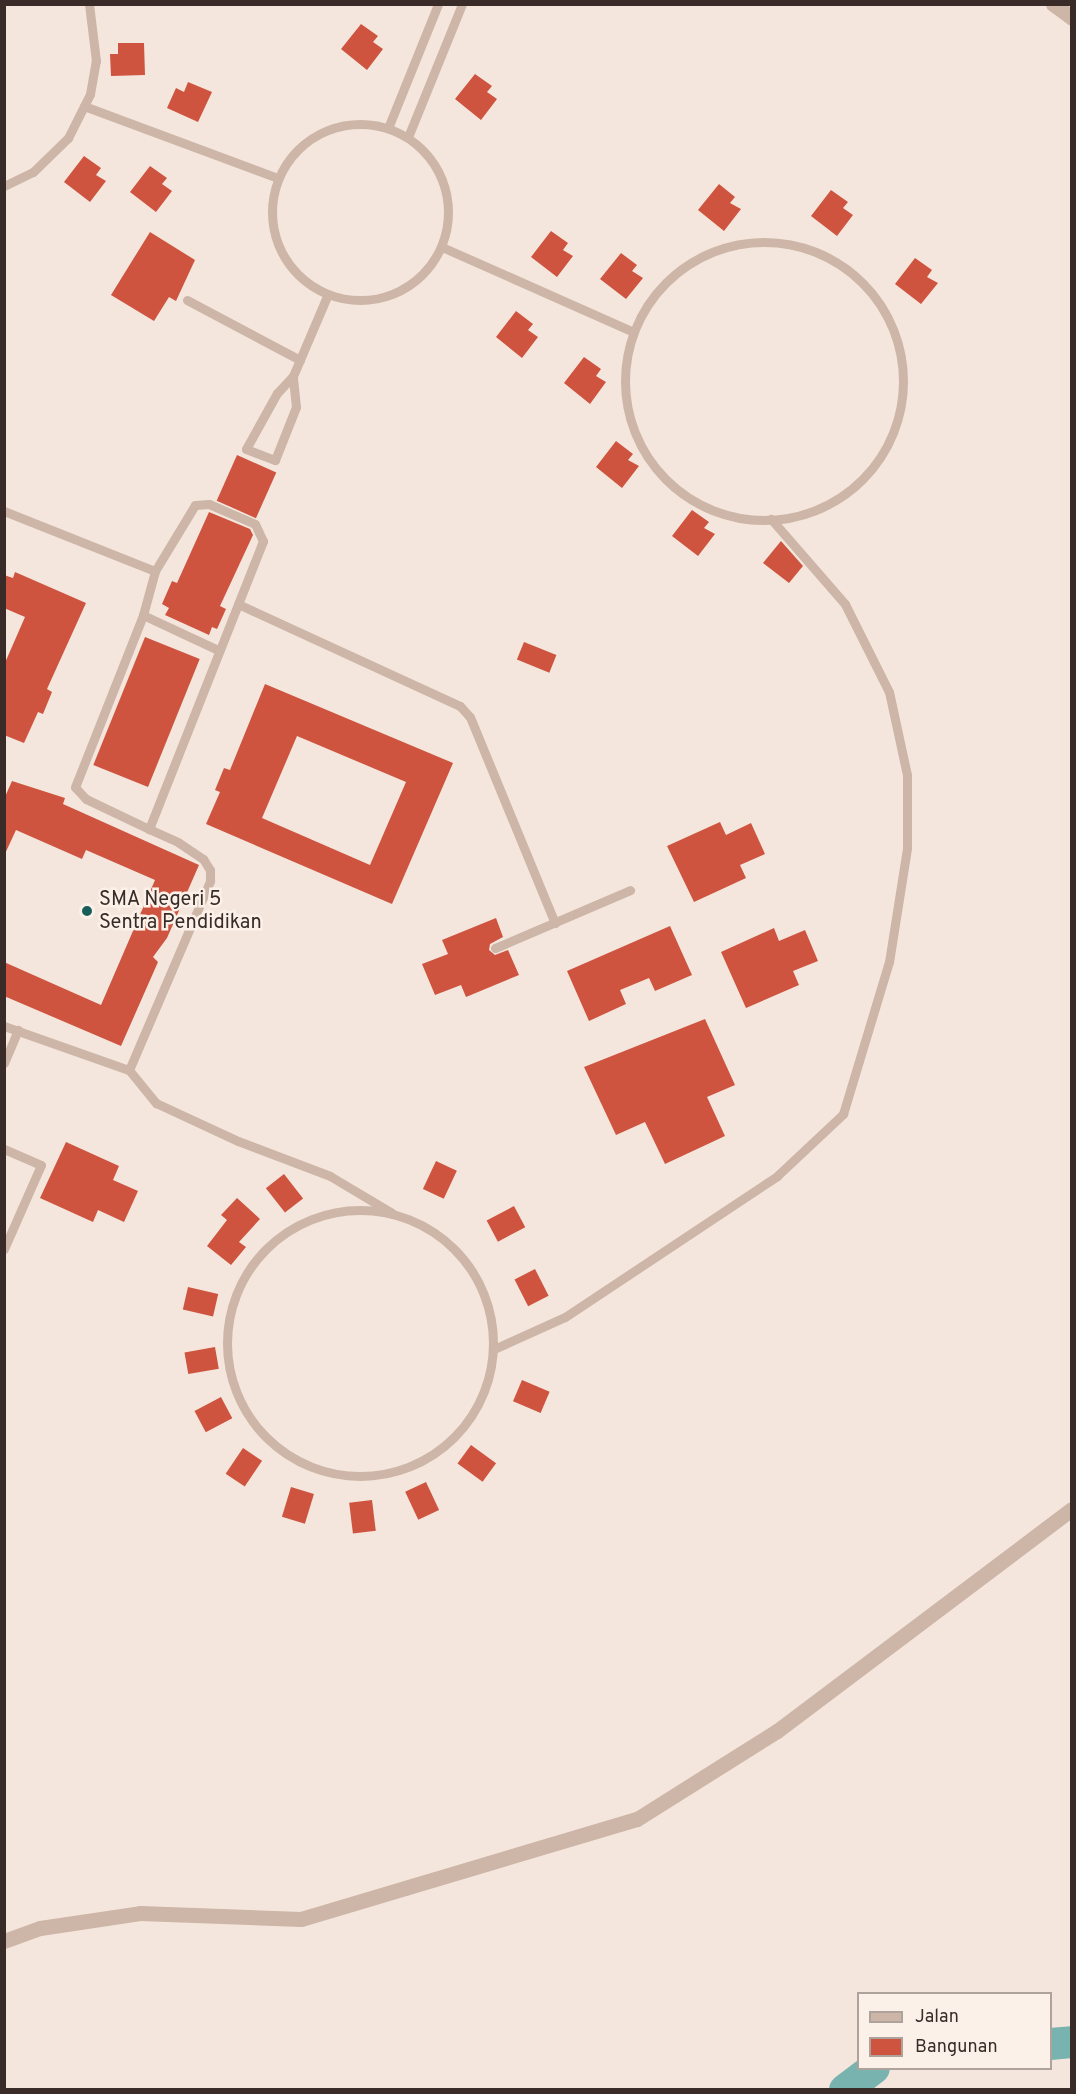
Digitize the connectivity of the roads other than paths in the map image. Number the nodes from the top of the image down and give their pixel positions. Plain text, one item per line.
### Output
1 (89, 4) edge
2 (438, 4) edge
3 (462, 4) edge
4 (1053, 4) edge
5 (1071, 18) edge
6 (84, 106) junction
7 (388, 128) junction
8 (408, 137) junction
9 (278, 178) junction
10 (4, 186) edge
11 (442, 247) junction
12 (328, 294) junction
13 (187, 300) dead end
14 (632, 331) junction
15 (300, 360) junction
16 (293, 376) junction
17 (4, 511) edge
18 (771, 519) junction
19 (155, 571) junction
20 (238, 604) junction
21 (143, 615) junction
22 (218, 650) junction
23 (149, 829) junction
24 (630, 890) dead end
25 (555, 923) junction
26 (495, 948) dead end
27 (4, 1026) edge
28 (18, 1030) junction
29 (4, 1062) edge
30 (129, 1070) junction
31 (4, 1149) edge
32 (394, 1214) junction
33 (4, 1249) edge
34 (494, 1349) junction
35 (1071, 1509) edge
36 (4, 1941) edge

1 - 6 lane
2 - 7 lane
3 - 8 lane
4 - 5 street
6 - 9 lane
6 - 10 lane
7 - 8 lane
7 - 9 lane
8 - 11 lane
9 - 12 lane
11 - 12 lane
11 - 14 lane
12 - 15 lane
13 - 15 lane
14 - 18 lane
14 - 18 lane
15 - 16 lane
16 - 16 lane
17 - 19 lane
18 - 34 lane
19 - 20 lane
19 - 21 lane
20 - 22 lane
20 - 25 lane
21 - 22 lane
21 - 23 lane
22 - 23 lane
23 - 30 lane
24 - 25 lane
25 - 26 lane
27 - 28 lane
28 - 29 lane
28 - 30 lane
30 - 32 lane
31 - 33 lane
32 - 34 lane
32 - 34 lane
35 - 36 street

